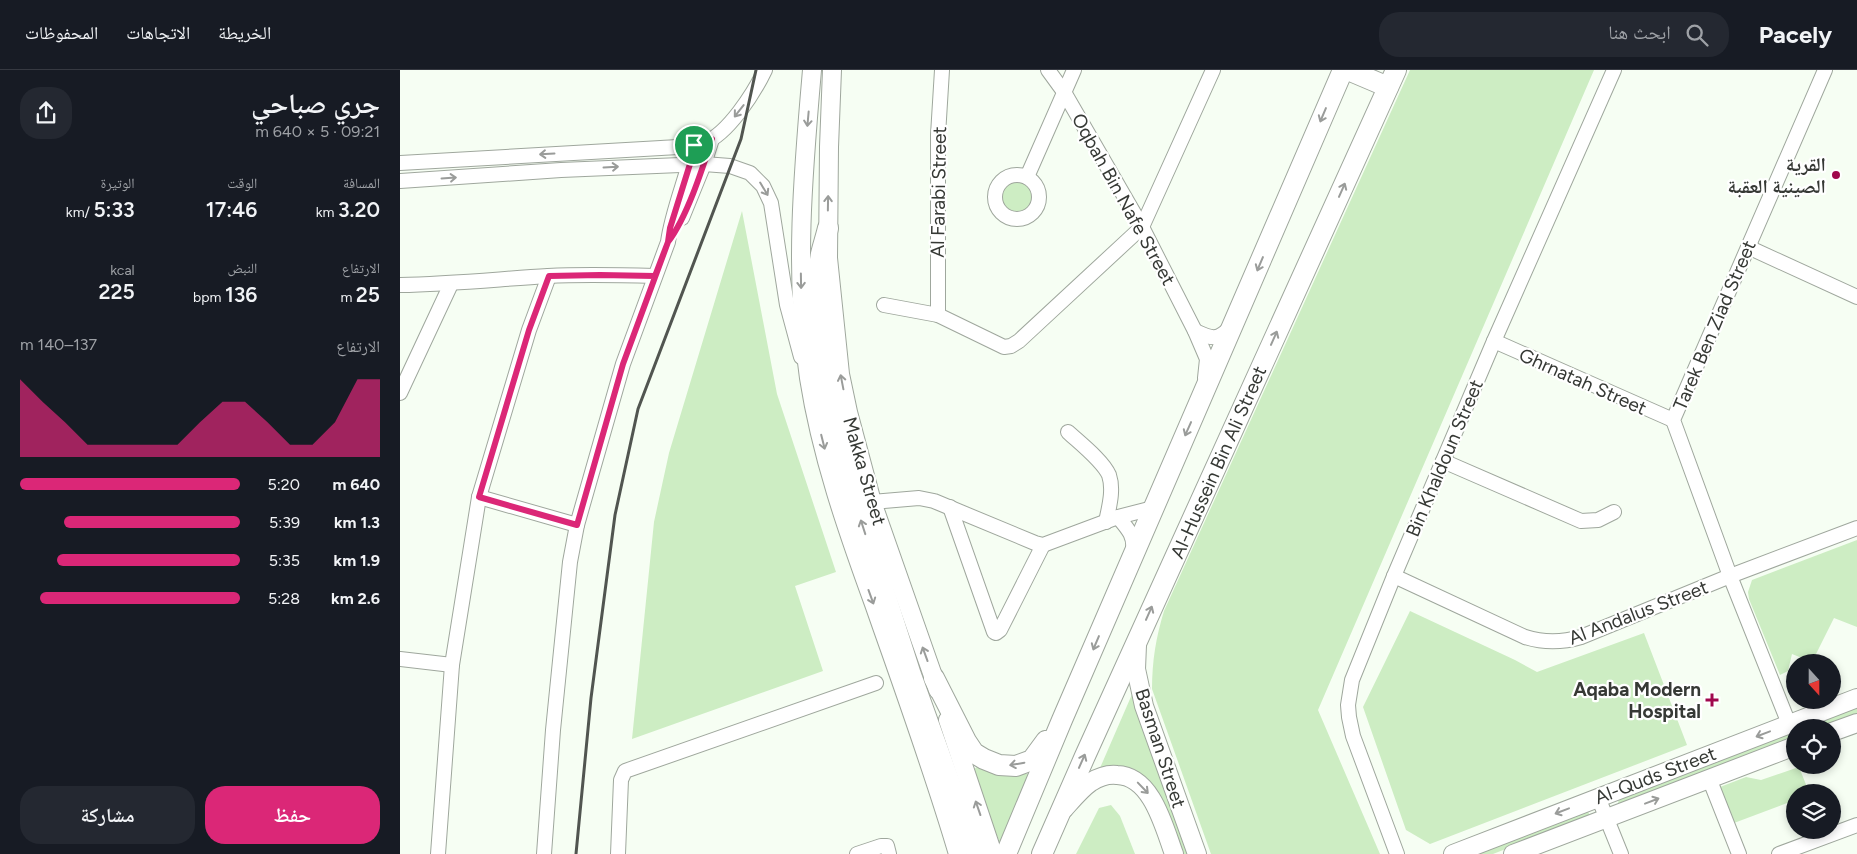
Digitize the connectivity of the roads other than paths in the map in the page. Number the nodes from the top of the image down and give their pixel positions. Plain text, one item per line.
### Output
1 (765, 70) edge
2 (812, 70) edge
3 (832, 70) edge
4 (942, 70) edge
5 (1048, 70) edge
6 (1074, 70) edge
7 (1214, 70) edge
8 (1343, 70) edge
9 (1348, 70) edge
10 (1614, 70) edge
11 (1825, 70) edge
12 (1392, 78) edge
13 (1064, 92) junction
14 (712, 139) junction
15 (694, 145) junction
16 (400, 163) edge
17 (690, 164) junction
18 (704, 164) junction
19 (1027, 177) dead end
20 (400, 181) edge
21 (828, 228) junction
22 (1142, 228) junction
23 (668, 242) junction
24 (1748, 247) junction
25 (549, 276) junction
26 (655, 276) junction
27 (400, 284) edge
28 (451, 284) junction
29 (1857, 297) edge
30 (884, 305) dead end
31 (938, 315) junction
32 (1234, 326) junction
33 (1195, 331) junction
34 (1494, 341) junction
35 (809, 378) junction
36 (400, 393) edge
37 (1203, 395) junction
38 (1673, 420) junction
39 (1068, 432) dead end
40 (1443, 461) junction
41 (479, 497) junction
42 (872, 502) junction
43 (950, 507) junction
44 (1153, 508) junction
45 (1614, 512) dead end
46 (1112, 520) junction
47 (577, 525) junction
48 (1857, 528) edge
49 (1043, 545) junction
50 (1132, 558) junction
51 (1394, 576) junction
52 (1730, 576) junction
53 (1137, 641) junction
54 (400, 659) edge
55 (452, 665) junction
56 (934, 678) junction
57 (876, 682) dead end
58 (1857, 698) edge
59 (1787, 719) edge
60 (1802, 719) edge
61 (1062, 720) junction
62 (1857, 723) edge
63 (1786, 725) edge
64 (1841, 729) edge
65 (1786, 749) edge
66 (1710, 778) junction
67 (1598, 797) junction
68 (1060, 813) junction
69 (1607, 818) junction
70 (1857, 825) edge
71 (438, 854) edge
72 (544, 854) edge
73 (618, 854) edge
74 (857, 854) edge
75 (889, 854) edge
76 (958, 854) edge
77 (977, 854) edge
78 (994, 854) edge
79 (1006, 854) edge
80 (1042, 854) edge
81 (1174, 854) edge
82 (1197, 854) edge
83 (1397, 854) edge
84 (1453, 854) edge
85 (1513, 854) edge
86 (1621, 854) edge
87 (1739, 854) edge
88 (1779, 854) edge

1 -> 14 street
2 -> 35 main road, Makka Street
21 -> 3 main road, Makka Street
4 - 31 street, Al Farabi Street
5 - 13 street, Oqbah Bin Nafe Street
6 - 13 street
7 - 22 street
8 -> 32 highway
9 - 12 highway
10 - 34 street, Bin Khaldoun Street
11 - 24 street, Tarek Ben Ziad Street
53 -> 12 highway, Al-Hussein Bin Ali Street
13 - 19 street
13 - 22 street, Oqbah Bin Nafe Street
14 - 15 street
14 - 18 street
15 -> 16 street
15 - 17 street
17 - 18 street
20 -> 17 street
17 - 23 street
18 - 23 street
18 -> 35 street
42 -> 21 main road, Makka Street
77 -> 21 highway
22 - 31 street
22 - 33 street, Oqbah Bin Nafe Street
23 - 26 street
24 - 29 street
24 - 38 street, Tarek Ben Ziad Street
25 - 26 street
25 - 28 street
25 - 41 street
26 - 47 street
27 - 28 street
28 - 36 street
30 - 31 street
32 - 33 street
32 - 37 highway
33 - 37 street, Oqbah Bin Nafe Street
34 - 38 street, Ghrnatah Street
34 - 40 street, Bin Khaldoun Street
35 -> 76 main road, Makka Street
37 -> 44 highway
38 - 52 street, Tarek Ben Ziad Street
39 - 46 street
40 - 45 street
40 - 51 street, Bin Khaldoun Street
41 - 47 street
41 - 55 street
42 - 43 street
56 -> 42 main road, Makka Street
43 - 49 street
43 - 49 street
44 - 46 street
44 - 50 highway
46 - 49 street
46 - 50 street
47 - 72 street
48 - 52 street, Al Andalus Street
50 -> 61 highway
51 - 52 street, Al Andalus Street
51 - 83 street, Bin Khaldoun Street
52 - 59 street, Tarek Ben Ziad Street
68 -> 53 highway, Al-Hussein Bin Ali Street
53 - 82 main road, Basman Street
54 - 55 street
55 - 71 street
61 -> 56 highway
78 -> 56 main road, Makka Street
57 - 73 street
58 - 60 main road, Al-Quds Street
61 - 79 highway
62 - 64 main road
63 -> 67 main road, Al-Quds Street
65 - 66 main road, Al-Quds Street
69 -> 66 main road, Al-Quds Street
66 - 87 street
67 - 69 street
67 -> 84 main road, Al-Quds Street
68 - 80 highway, Al-Hussein Bin Ali Street
68 -> 81 main road, Basman Street
69 - 85 main road, Al-Quds Street
69 - 86 street
70 - 88 street
74 - 75 street

